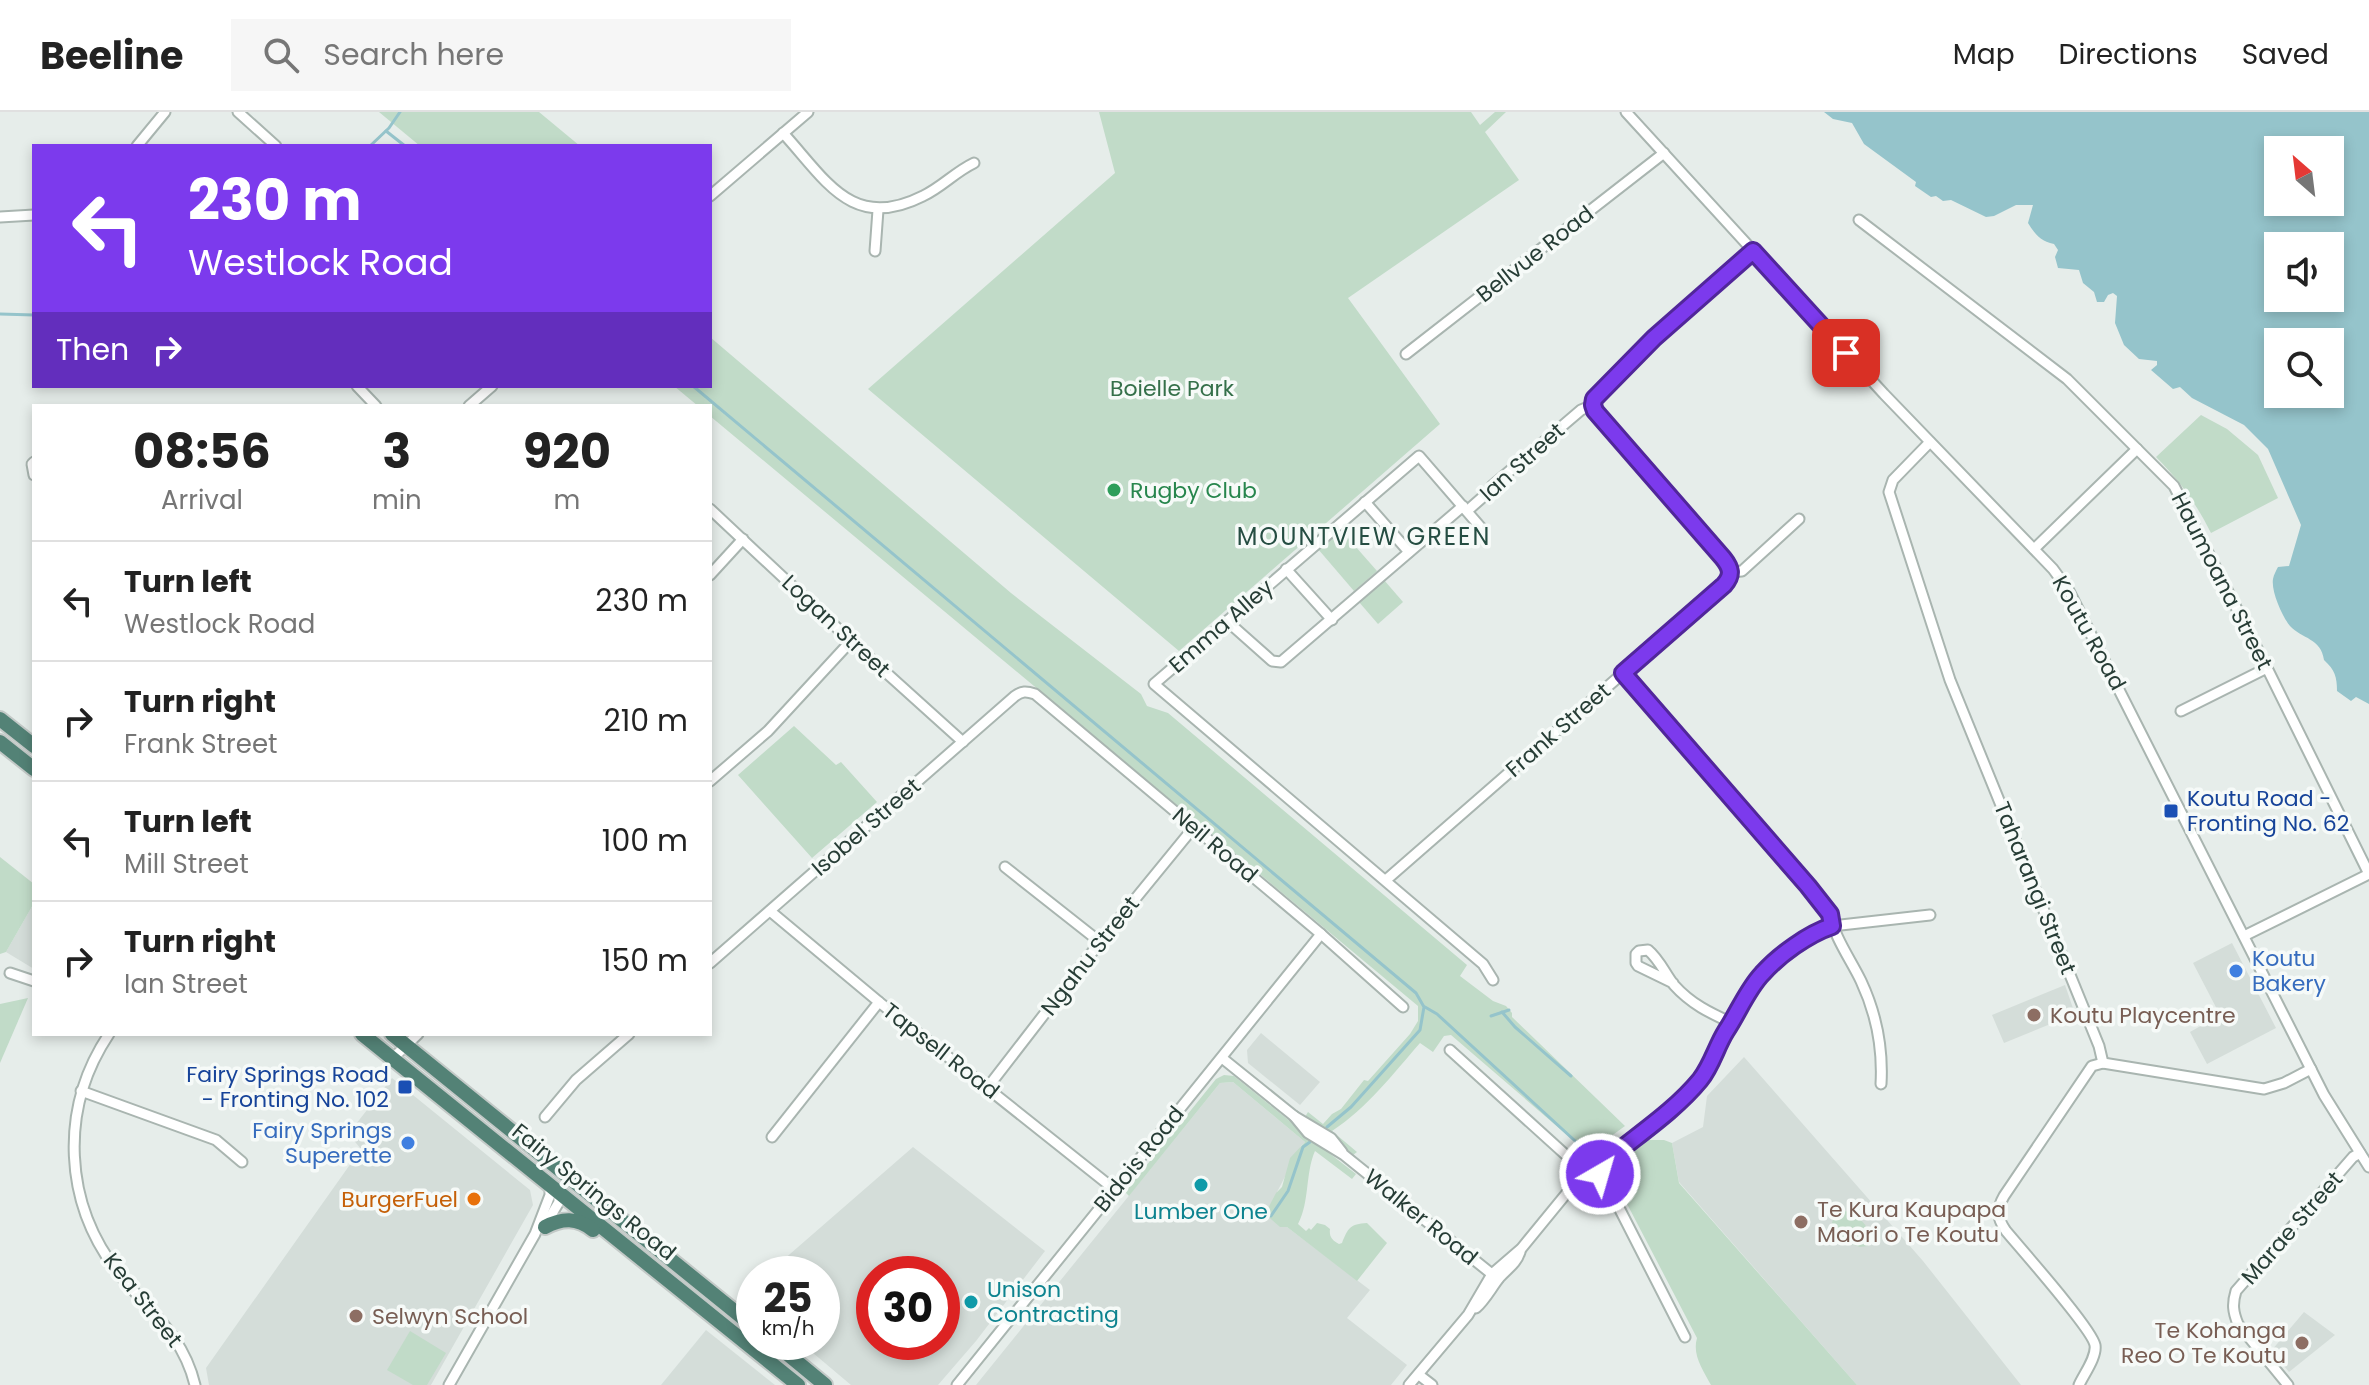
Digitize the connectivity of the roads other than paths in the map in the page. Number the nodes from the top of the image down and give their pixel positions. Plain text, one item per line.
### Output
1 (165, 112) edge
2 (238, 112) edge
3 (808, 112) edge
4 (1626, 112) edge
5 (783, 133) junction
6 (139, 144) edge
7 (274, 144) edge
8 (1664, 153) junction
9 (974, 163) dead end
10 (712, 194) edge
11 (878, 210) junction
12 (32, 215) edge
13 (0, 217) edge
14 (1859, 220) dead end
15 (875, 251) dead end
16 (1753, 251) junction
17 (1406, 354) dead end
18 (359, 388) edge
19 (490, 388) edge
20 (374, 404) edge
21 (471, 404) edge
22 (1593, 405) junction
23 (1930, 442) junction
24 (2137, 449) junction
25 (1365, 502) junction
26 (1465, 509) junction
27 (712, 511) edge
28 (1799, 519) dead end
29 (1483, 530) dead end
30 (743, 539) junction
31 (2034, 549) junction
32 (1409, 552) junction
33 (1286, 569) junction
34 (1730, 572) junction
35 (712, 573) edge
36 (1332, 620) junction
37 (1227, 621) junction
38 (851, 641) junction
39 (2267, 668) junction
40 (1623, 673) junction
41 (1022, 691) joint
42 (2181, 711) dead end
43 (0, 719) edge
44 (0, 742) edge
45 (963, 742) junction
46 (32, 744) edge
47 (32, 767) edge
48 (712, 779) edge
49 (1194, 827) junction
50 (1005, 867) dead end
51 (2369, 874) edge
52 (1386, 880) junction
53 (770, 911) junction
54 (1930, 915) dead end
55 (1832, 926) junction
56 (1321, 934) junction
57 (2244, 936) junction
58 (1100, 942) junction
59 (712, 961) edge
60 (10, 973) dead end
61 (32, 980) edge
62 (1493, 980) dead end
63 (1673, 983) dead end
64 (879, 1002) junction
65 (1403, 1007) dead end
66 (1732, 1023) junction
67 (108, 1036) edge
68 (364, 1036) edge
69 (395, 1036) edge
70 (416, 1036) edge
71 (627, 1036) edge
72 (406, 1045) junction
73 (1450, 1050) dead end
74 (1222, 1058) junction
75 (392, 1059) junction
76 (2103, 1063) junction
77 (2311, 1069) junction
78 (1881, 1084) dead end
79 (988, 1087) junction
80 (81, 1091) junction
81 (545, 1117) dead end
82 (512, 1132) junction
83 (772, 1137) dead end
84 (2360, 1153) junction
85 (242, 1162) dead end
86 (1578, 1166) junction
87 (2369, 1167) edge
88 (1598, 1168) junction
89 (1575, 1183) junction
90 (1599, 1183) junction
91 (1114, 1189) junction
92 (553, 1191) junction
93 (540, 1231) junction
94 (653, 1245) junction
95 (660, 1274) junction
96 (1495, 1276) junction
97 (694, 1279) junction
98 (736, 1313) edge
99 (729, 1330) junction
100 (1685, 1337) dead end
101 (795, 1360) edge
102 (1419, 1375) junction
103 (195, 1385) edge
104 (449, 1385) edge
105 (798, 1385) edge
106 (825, 1385) edge
107 (957, 1385) edge
108 (1411, 1385) edge
109 (1432, 1385) edge
110 (2079, 1385) edge
111 (2288, 1385) edge

1 - 6 street
2 - 7 street
3 - 5 street
4 - 8 street, Koutu Road
5 - 10 street
5 - 11 street
8 - 16 street, Koutu Road
8 - 17 street, Bellvue Road
9 - 11 street
11 - 15 street
12 - 13 street
14 - 24 street, Haumoana Street
16 - 22 street, Ian Street
16 - 23 street, Koutu Road
18 - 20 street
19 - 21 street
22 - 26 street, Ian Street
22 - 34 street
23 - 31 street, Koutu Road
23 - 76 street, Taharangi Street
24 - 31 street
24 - 39 street, Haumoana Street
25 - 26 street, Emma Alley
25 - 32 street
25 - 33 street, Emma Alley
26 - 29 street
26 - 32 street, Ian Street
27 - 30 street, Logan Street
28 - 34 street, Frank Street
30 - 35 street
30 - 38 street, Logan Street
31 - 57 street, Koutu Road
32 - 36 street, Ian Street
33 - 36 street
33 - 37 street, Emma Alley
34 - 40 street, Frank Street
36 - 37 street, Ian Street
37 - 52 street, Emma Alley
38 - 45 street, Logan Street
38 - 48 street
39 - 42 street
39 - 51 street, Haumoana Street
40 - 52 street, Frank Street
40 - 55 street
41 - 45 street, Isobel Street
41 - 49 street, Neil Road
43 - 46 highway
44 - 47 highway
45 - 53 street, Isobel Street
49 - 56 street, Neil Road
49 - 58 street, Ngahu Street
50 - 58 street
51 - 57 street
52 - 62 street
53 - 59 street, Isobel Street
53 - 64 street, Tapsell Road
54 - 55 street
55 - 66 street
55 - 78 street
56 - 65 street, Neil Road
56 - 74 street, Bidois Road
57 - 77 street, Koutu Road
58 - 79 street, Ngahu Street
60 - 61 street
63 - 66 street
64 - 79 street, Tapsell Road
64 - 83 street
66 - 88 street
67 - 80 street, Kea Street
68 - 75 highway, Fairy Springs Road
69 - 72 highway, Fairy Springs Road
70 - 72 street
71 - 81 street
72 - 75 street
72 - 82 highway, Fairy Springs Road
73 - 86 street
74 - 91 street, Bidois Road
74 - 96 street, Walker Road
75 - 92 highway, Fairy Springs Road
76 - 77 street
76 - 110 street
77 - 84 street, Koutu Road
79 - 91 street, Tapsell Road
80 - 85 street
80 - 103 street, Kea Street
82 - 92 highway
82 - 94 highway, Fairy Springs Road
84 - 87 street, Koutu Road
84 - 111 street, Marae Street
86 - 88 street
86 - 89 street
88 - 90 street
89 - 90 street
89 - 96 street
90 - 100 street
91 - 107 street, Bidois Road
92 - 93 street
92 - 94 highway
92 - 95 highway, Fairy Springs Road
93 - 95 highway
93 - 104 street
94 - 97 highway, Fairy Springs Road
95 - 99 highway, Fairy Springs Road
96 - 102 street
97 - 98 highway, Fairy Springs Road
97 - 99 highway
99 - 105 highway, Fairy Springs Road
101 - 106 highway
102 - 108 street
102 - 109 street

